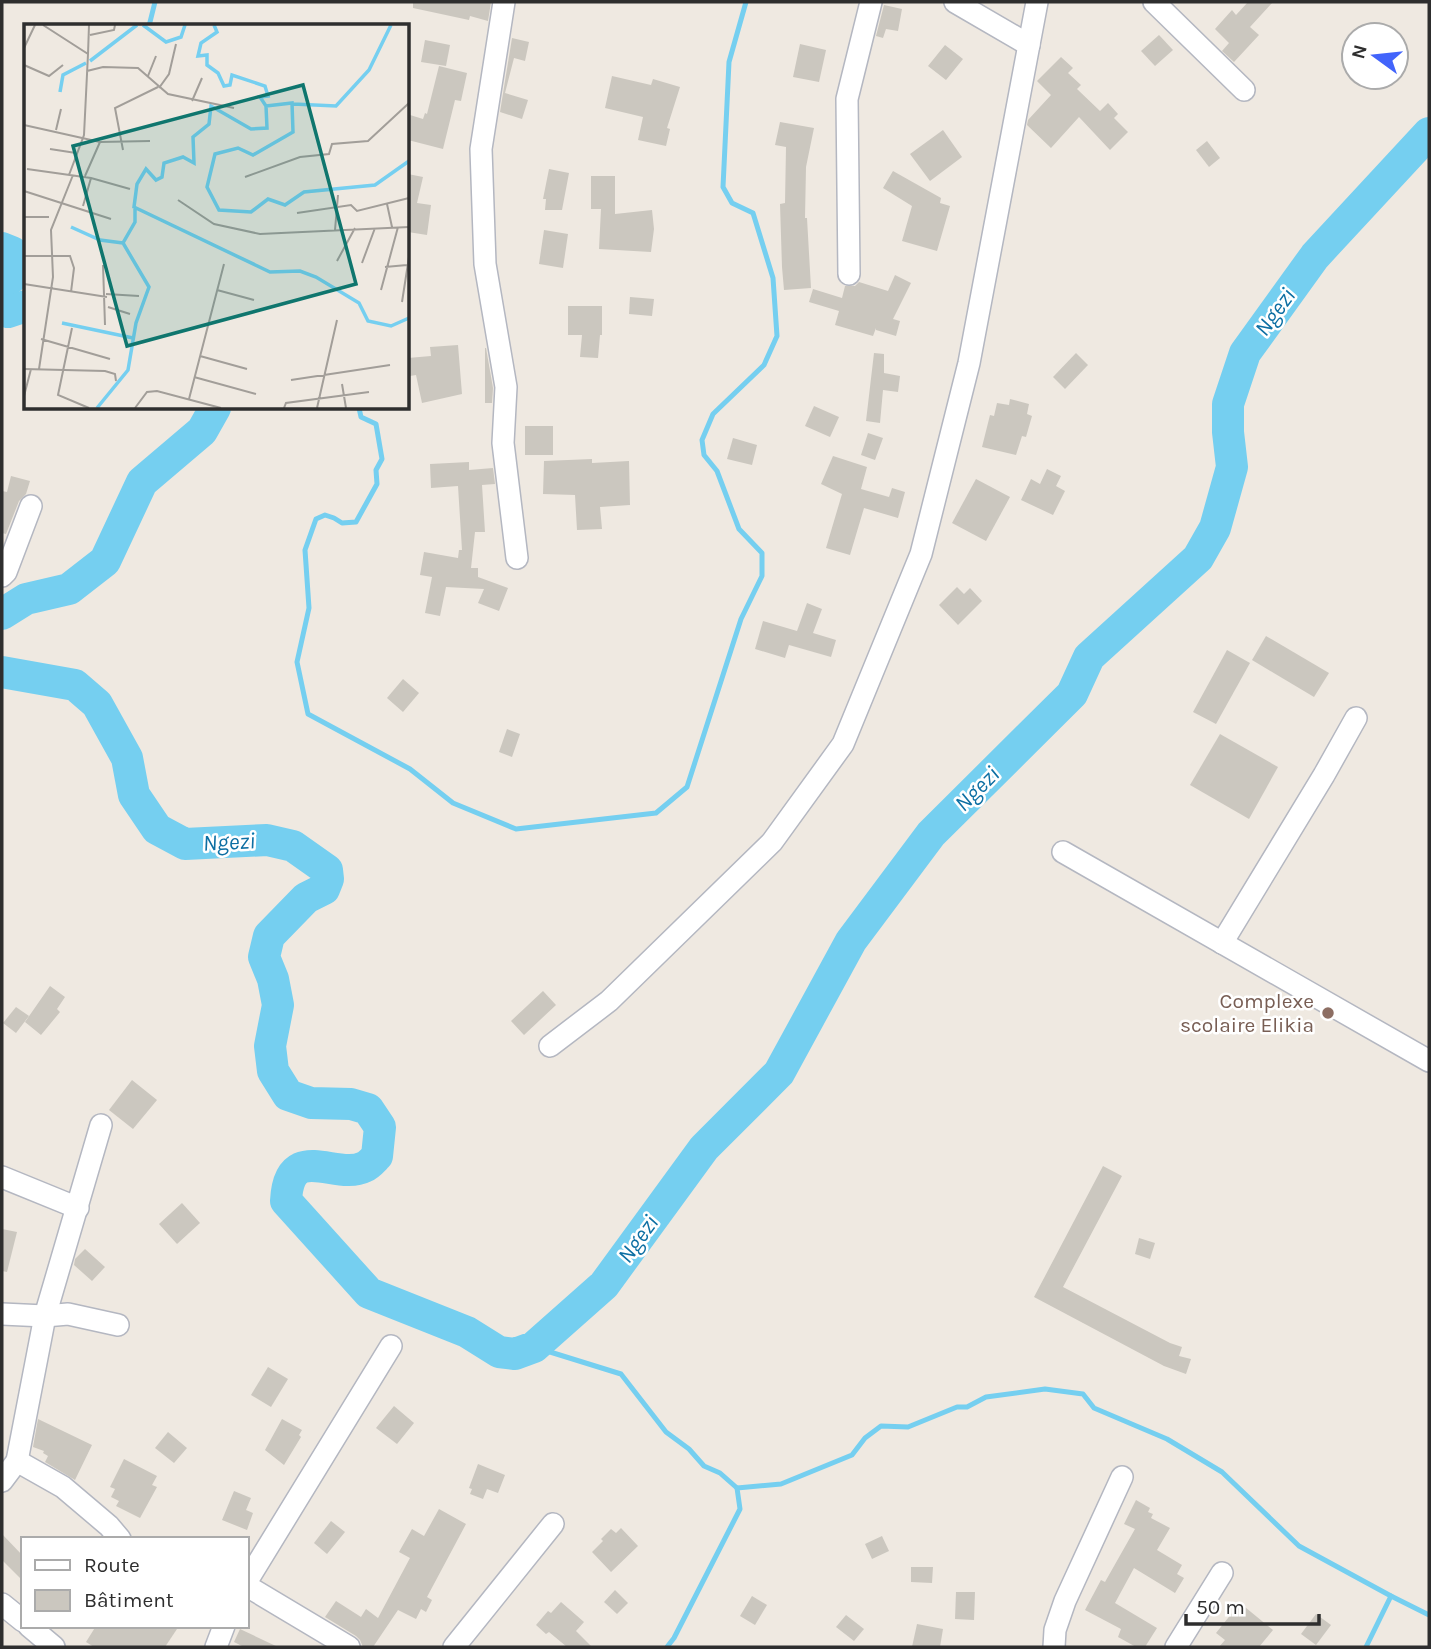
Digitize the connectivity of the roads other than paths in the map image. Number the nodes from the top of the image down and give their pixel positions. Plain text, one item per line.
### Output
1 (504, 2) edge
2 (871, 2) edge
3 (955, 2) edge
4 (1037, 2) edge
5 (1154, 2) edge
6 (1028, 45) junction
7 (1244, 90) dead end
8 (849, 274) dead end
9 (31, 506) dead end
10 (517, 558) dead end
11 (2, 576) edge
12 (1356, 718) dead end
13 (1063, 852) dead end
14 (1222, 943) junction
15 (550, 1046) dead end
16 (1429, 1061) edge
17 (101, 1125) dead end
18 (2, 1177) edge
19 (78, 1208) junction
20 (2, 1314) edge
21 (45, 1316) junction
22 (118, 1325) dead end
23 (391, 1346) dead end
24 (17, 1461) junction
25 (1122, 1477) dead end
26 (2, 1480) edge
27 (554, 1524) dead end
28 (118, 1537) edge
29 (1222, 1573) dead end
30 (248, 1579) edge
31 (248, 1587) edge
32 (2, 1604) edge
33 (21, 1619) edge
34 (31, 1628) edge
35 (223, 1628) edge
36 (52, 1646) edge
37 (216, 1647) edge
38 (349, 1647) edge
39 (454, 1647) edge
40 (1054, 1647) edge
41 (1176, 1647) edge

1 - 10 street
2 - 8 street
3 - 6 street
4 - 6 street
5 - 7 street
6 - 15 street
9 - 11 street
12 - 14 street
13 - 14 street
14 - 16 street
17 - 19 street
18 - 19 street
19 - 21 street
20 - 21 street
21 - 22 street
21 - 24 street
23 - 30 street
24 - 26 street
24 - 28 street
25 - 40 street
27 - 39 street
29 - 41 street
31 - 38 street
32 - 33 street
34 - 36 street
35 - 37 street

